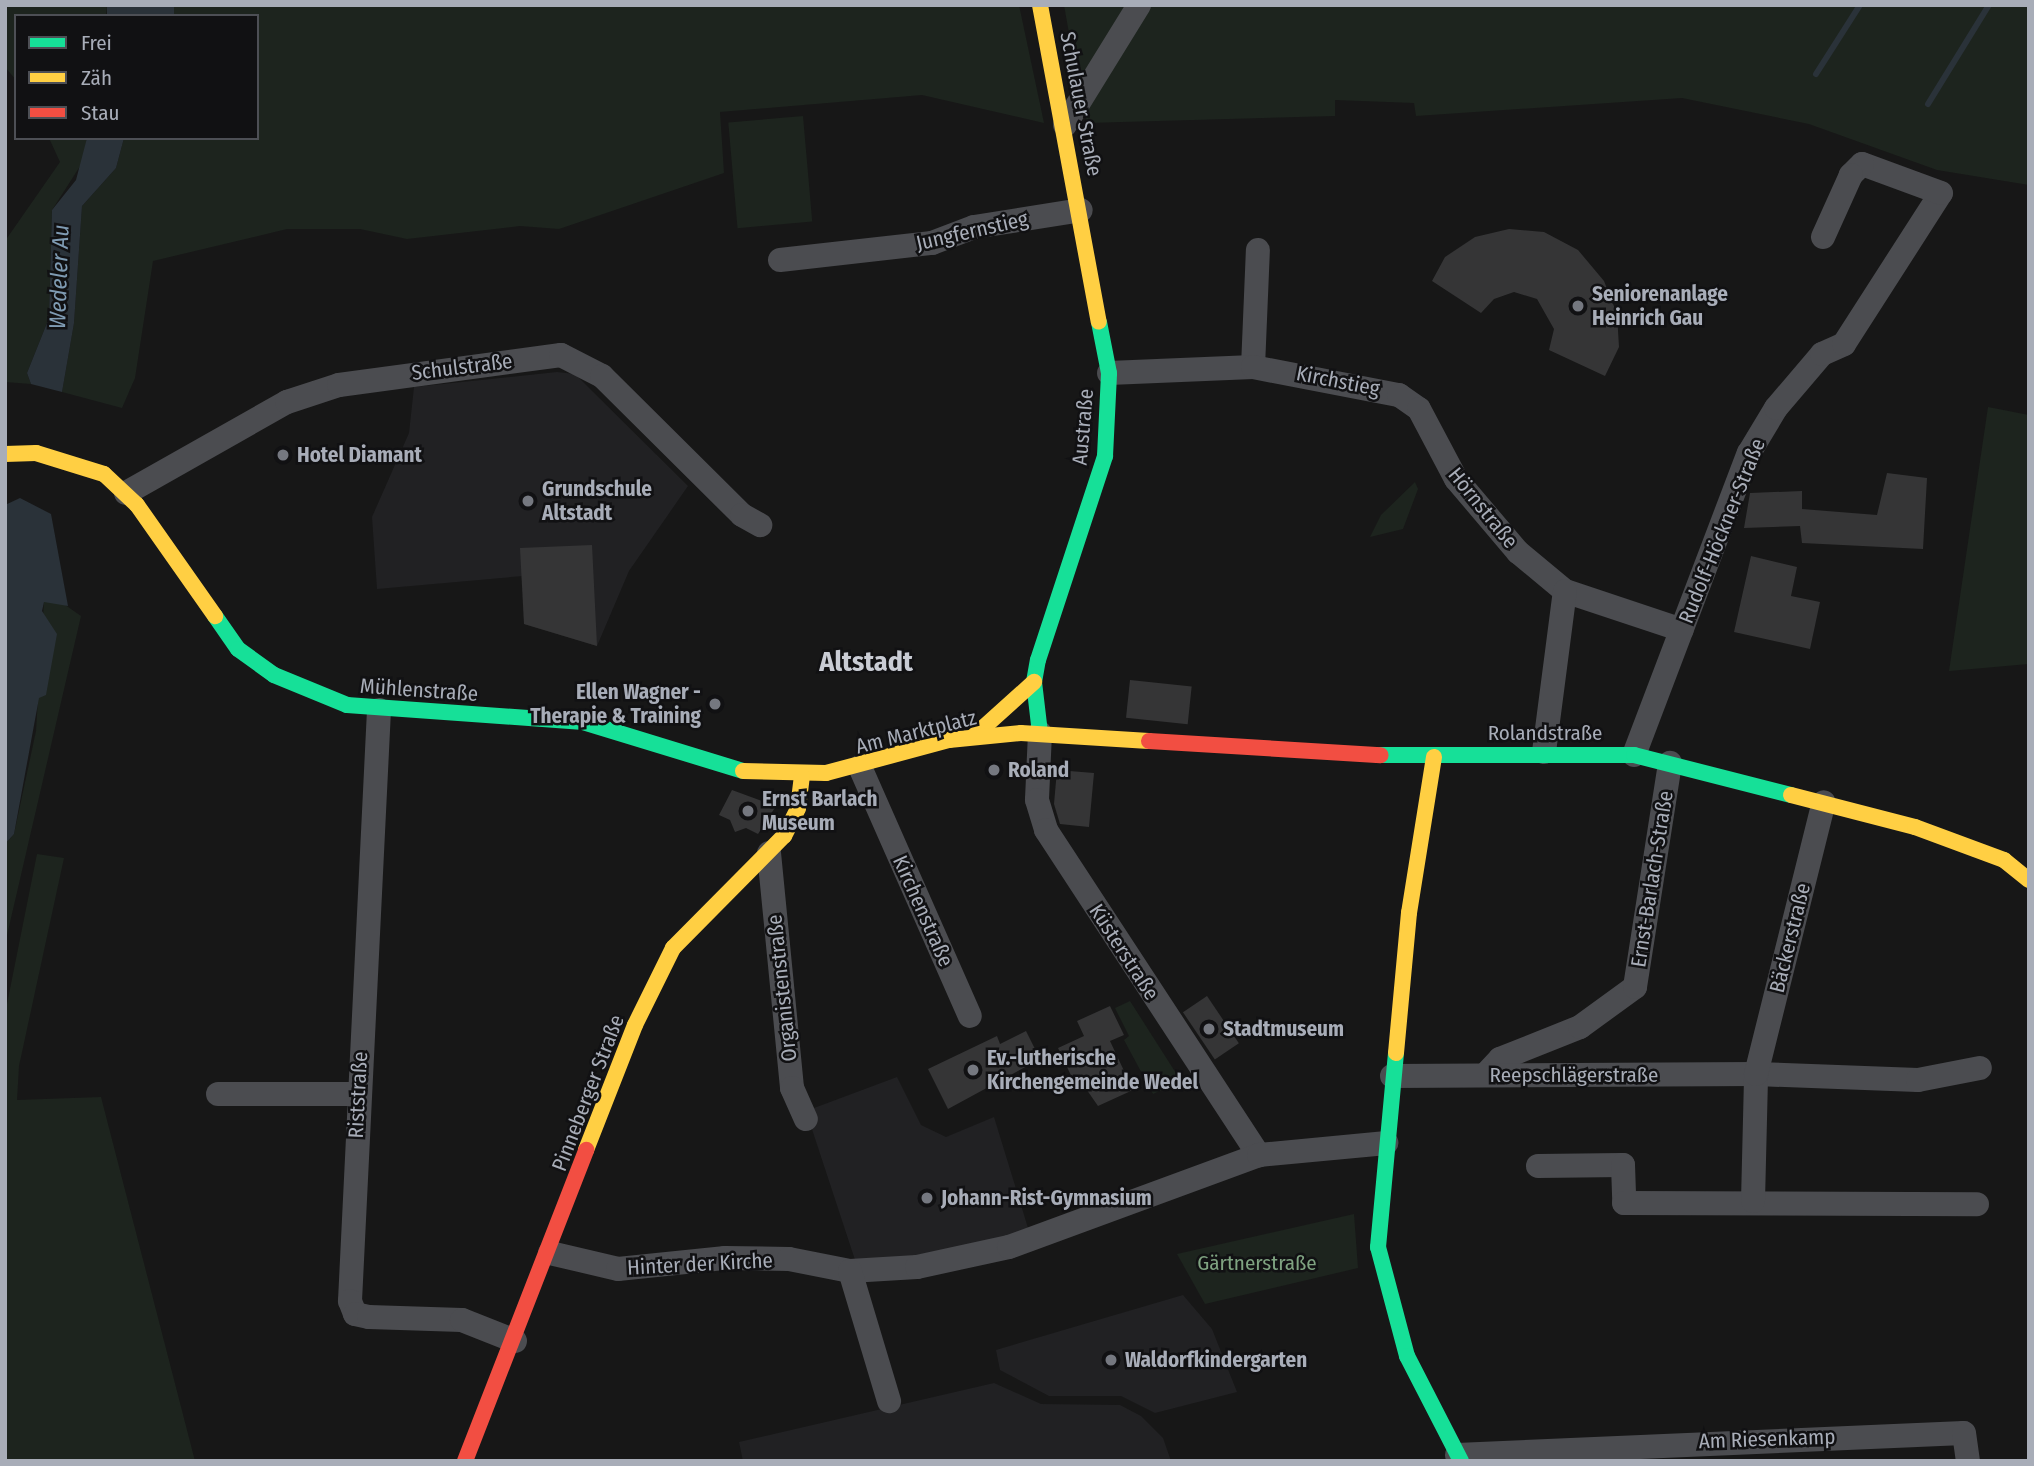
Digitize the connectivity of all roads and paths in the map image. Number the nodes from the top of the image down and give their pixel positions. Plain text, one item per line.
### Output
1 (1040, 5) edge
2 (1139, 5) edge
3 (1065, 125) junction
4 (1081, 210) junction
5 (1824, 237) dead end
6 (1258, 250) dead end
7 (780, 260) dead end
8 (1253, 367) junction
9 (1109, 373) junction
10 (1419, 409) joint
11 (5, 454) edge
12 (126, 493) junction
13 (760, 525) dead end
14 (1565, 591) junction
15 (1682, 630) junction
16 (1034, 682) junction
17 (379, 710) junction
18 (1040, 733) junction
19 (974, 736) junction
20 (1544, 752) junction
21 (1634, 755) junction
22 (1434, 757) junction
23 (1670, 763) junction
24 (860, 767) junction
25 (802, 776) junction
26 (1824, 802) junction
27 (768, 853) junction
28 (2029, 880) edge
29 (970, 1016) dead end
30 (1980, 1068) dead end
31 (1756, 1074) junction
32 (1485, 1075) junction
33 (1392, 1076) junction
34 (218, 1094) dead end
35 (357, 1094) junction
36 (806, 1119) dead end
37 (1380, 1144) junction
38 (1254, 1157) junction
39 (1538, 1166) dead end
40 (1753, 1201) junction
41 (1977, 1204) dead end
42 (550, 1253) junction
43 (850, 1271) junction
44 (515, 1341) junction
45 (889, 1401) dead end
46 (1459, 1458) edge
47 (465, 1461) edge
48 (1969, 1461) edge

1 - 3 main road, Schulauer Straße
2 - 3 street
3 - 4 main road, Schulauer Straße
4 - 7 street, Jungfernstieg
4 - 9 main road, Austraße
5 - 15 street, Rudolf-Höckner-Straße
6 - 8 street
8 - 9 street, Kirchstieg
8 - 10 street, Kirchstieg
9 - 16 main road, Austraße
10 - 14 street, Hörnstraße
11 - 12 main road, Mühlenstraße
12 - 13 street, Schulstraße
12 - 17 main road, Mühlenstraße
14 - 15 street, Hörnstraße
14 - 20 street
15 - 21 street, Rudolf-Höckner-Straße
16 - 18 main road, Austraße
16 - 19 main road
17 - 25 main road, Mühlenstraße
17 - 35 street, Riststraße
18 - 19 main road, Am Marktplatz
18 - 22 main road, Rolandstraße
18 - 38 street, Küsterstraße
19 - 24 main road, Am Marktplatz
20 - 21 main road, Rolandstraße
20 - 22 main road, Rolandstraße
21 - 23 main road, Rolandstraße
22 - 33 main road
23 - 26 main road, Rolandstraße
23 - 32 street, Ernst-Barlach-Straße
24 - 25 main road, Am Marktplatz
24 - 29 street, Kirchenstraße
25 - 27 main road, Pinneberger Straße
26 - 28 main road, Rolandstraße
26 - 31 street, Bäckerstraße
27 - 36 street, Organistenstraße
27 - 42 main road, Pinneberger Straße
30 - 31 street, Reepschlägerstraße
31 - 32 street, Reepschlägerstraße
31 - 40 street
32 - 33 street, Reepschlägerstraße
33 - 37 main road
34 - 35 street
35 - 44 street, Riststraße
37 - 38 street, Hinter der Kirche
37 - 46 main road
38 - 43 street, Hinter der Kirche
39 - 40 street
40 - 41 street
42 - 43 street, Hinter der Kirche
42 - 44 main road, Pinneberger Straße
43 - 45 street
44 - 47 main road, Pinneberger Straße
46 - 48 street, Am Riesenkamp

